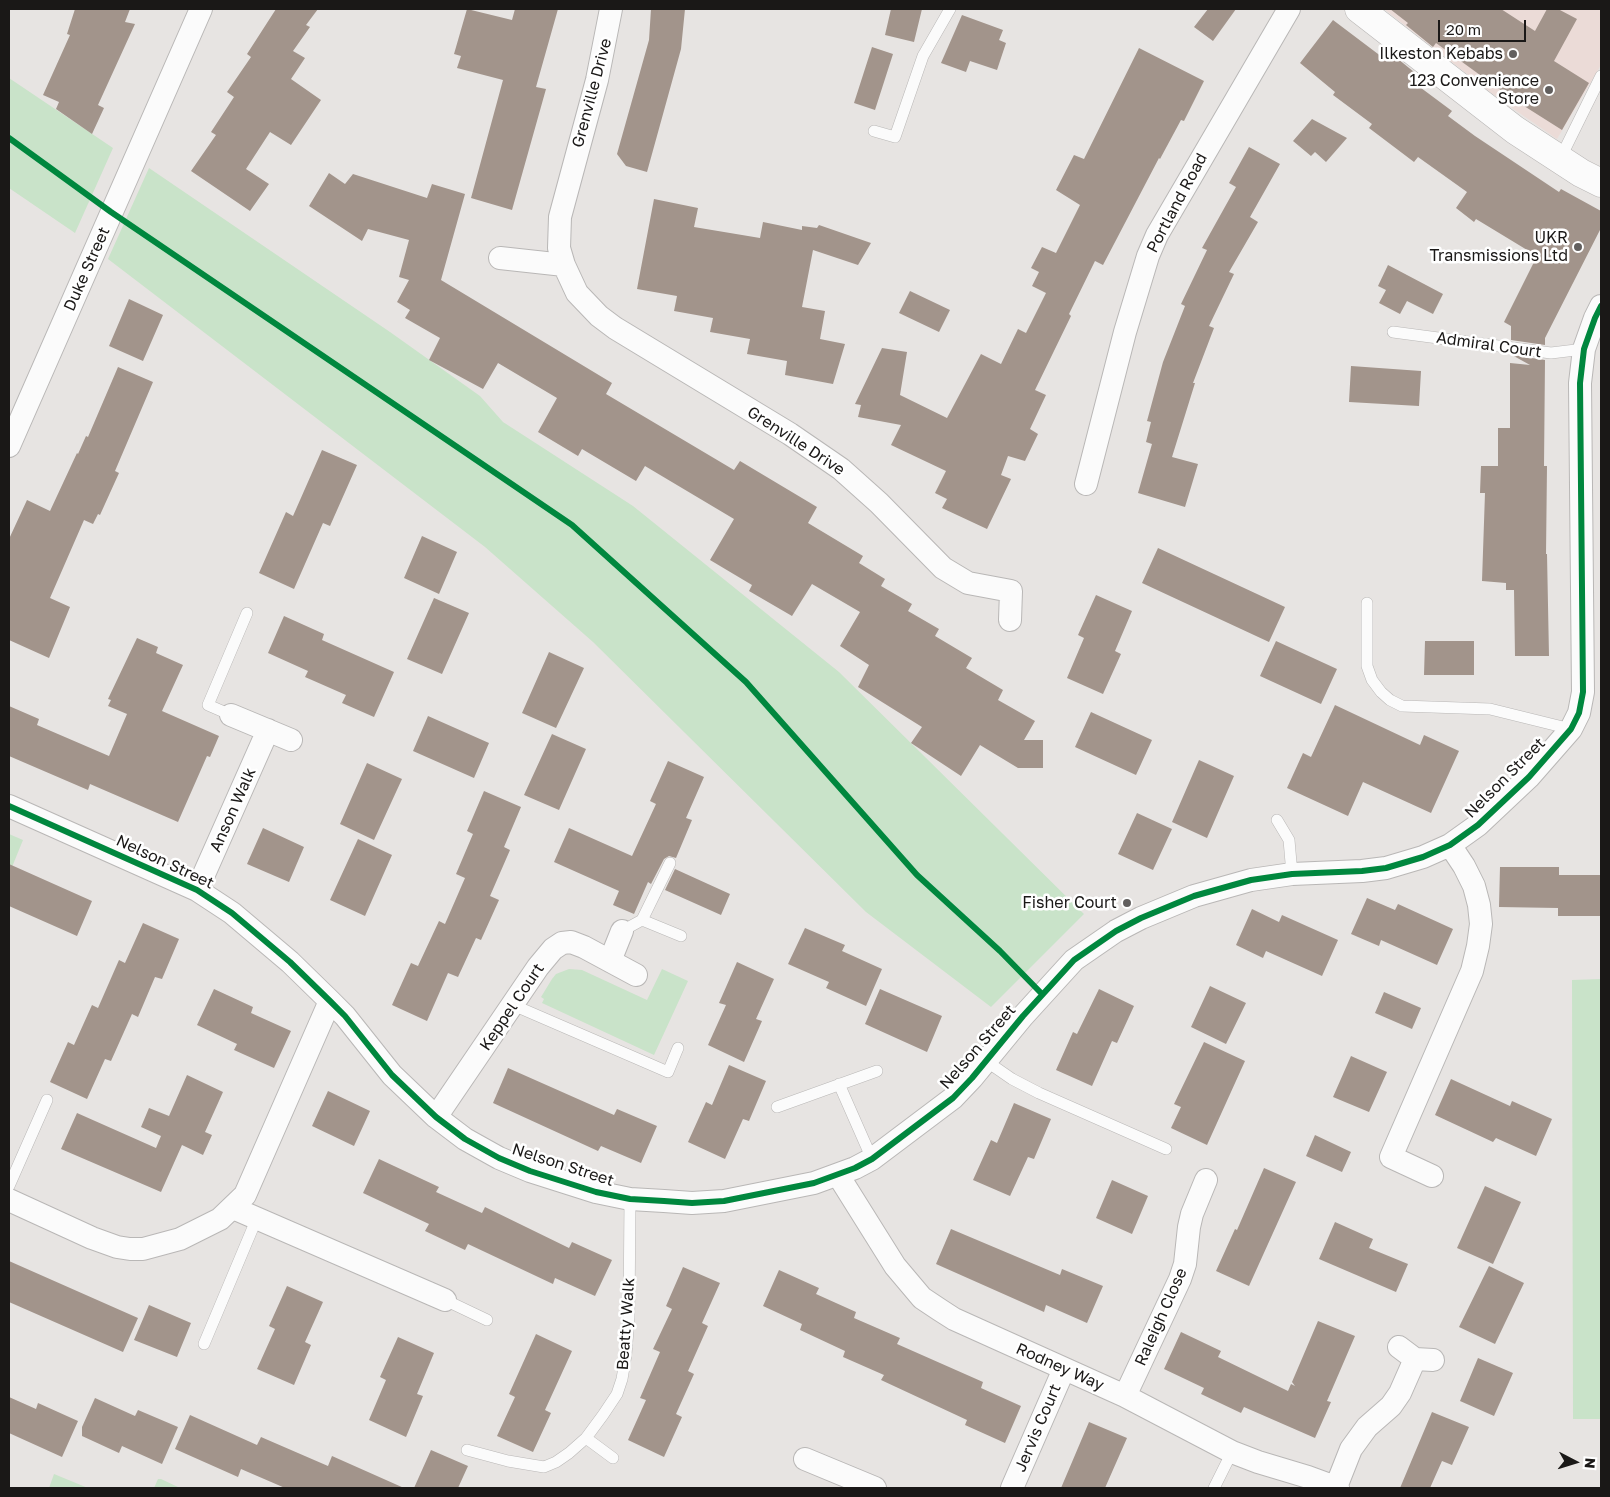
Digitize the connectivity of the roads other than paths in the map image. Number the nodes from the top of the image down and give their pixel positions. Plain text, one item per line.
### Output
1 (201, 9) edge
2 (611, 9) edge
3 (950, 9) edge
4 (1289, 9) edge
5 (1359, 9) edge
6 (1601, 76) edge
7 (874, 131) dead end
8 (1560, 160) junction
9 (1601, 183) edge
10 (500, 258) dead end
11 (564, 265) junction
12 (1601, 306) edge
13 (1393, 332) dead end
14 (1584, 350) junction
15 (9, 446) edge
16 (1086, 484) dead end
17 (1367, 604) dead end
18 (247, 612) dead end
19 (1010, 620) dead end
20 (231, 715) joint
21 (1571, 729) junction
22 (268, 730) junction
23 (291, 740) dead end
24 (9, 806) edge
25 (1277, 820) dead end
26 (1450, 845) junction
27 (670, 863) dead end
28 (1292, 874) junction
29 (197, 890) junction
30 (642, 920) junction
31 (622, 932) joint
32 (681, 936) dead end
33 (610, 961) junction
34 (636, 975) dead end
35 (330, 1001) junction
36 (512, 1005) junction
37 (678, 1048) dead end
38 (986, 1061) junction
39 (877, 1071) dead end
40 (839, 1084) junction
41 (47, 1100) dead end
42 (777, 1107) dead end
43 (436, 1117) junction
44 (1166, 1149) dead end
45 (872, 1159) junction
46 (838, 1175) junction
47 (1432, 1176) dead end
48 (1206, 1180) dead end
49 (9, 1186) edge
50 (630, 1199) junction
51 (9, 1200) edge
52 (234, 1208) junction
53 (257, 1218) junction
54 (445, 1300) joint
55 (487, 1320) dead end
56 (204, 1344) dead end
57 (1416, 1355) dead end
58 (1064, 1369) junction
59 (1125, 1396) junction
60 (586, 1438) junction
61 (467, 1450) dead end
62 (1232, 1452) junction
63 (614, 1458) dead end
64 (805, 1459) dead end
65 (840, 1482) edge
66 (875, 1488) edge
67 (1012, 1488) edge
68 (1214, 1488) edge
69 (1337, 1488) edge

1 - 15 street, Duke Street
2 - 11 street, Grenville Drive
3 - 7 lane
4 - 16 street, Portland Road
5 - 8 street
6 - 8 lane
8 - 9 street
10 - 11 street
11 - 19 street, Grenville Drive
12 - 14 street, Nelson Street
13 - 14 lane, Admiral Court
14 - 21 street, Nelson Street
17 - 21 lane
18 - 20 lane
20 - 22 street
21 - 26 street, Nelson Street
22 - 23 street
22 - 29 street, Anson Walk
24 - 29 street, Nelson Street
25 - 28 lane
26 - 28 street, Nelson Street
26 - 47 street
27 - 30 lane
28 - 38 street, Nelson Street
29 - 35 street, Nelson Street
30 - 31 lane
30 - 32 lane
31 - 33 street
33 - 34 street, Keppel Court
33 - 36 street, Keppel Court
35 - 43 street, Nelson Street
35 - 52 street
36 - 37 lane
36 - 43 street, Keppel Court
38 - 44 lane
38 - 45 street, Nelson Street
39 - 40 lane
40 - 42 lane
40 - 45 lane
41 - 49 lane
43 - 50 street, Nelson Street
45 - 46 street, Nelson Street
46 - 50 street, Nelson Street
46 - 58 street, Rodney Way
48 - 59 street, Raleigh Close
50 - 60 lane, Beatty Walk
51 - 52 street
52 - 53 street
53 - 54 street
53 - 56 lane
54 - 55 lane
57 - 69 street
58 - 59 street, Rodney Way
58 - 67 street, Jervis Court
59 - 62 street, Rodney Way
60 - 61 lane, Beatty Walk
60 - 63 lane
62 - 68 lane
62 - 69 street, Rodney Way
64 - 65 street
65 - 66 street

